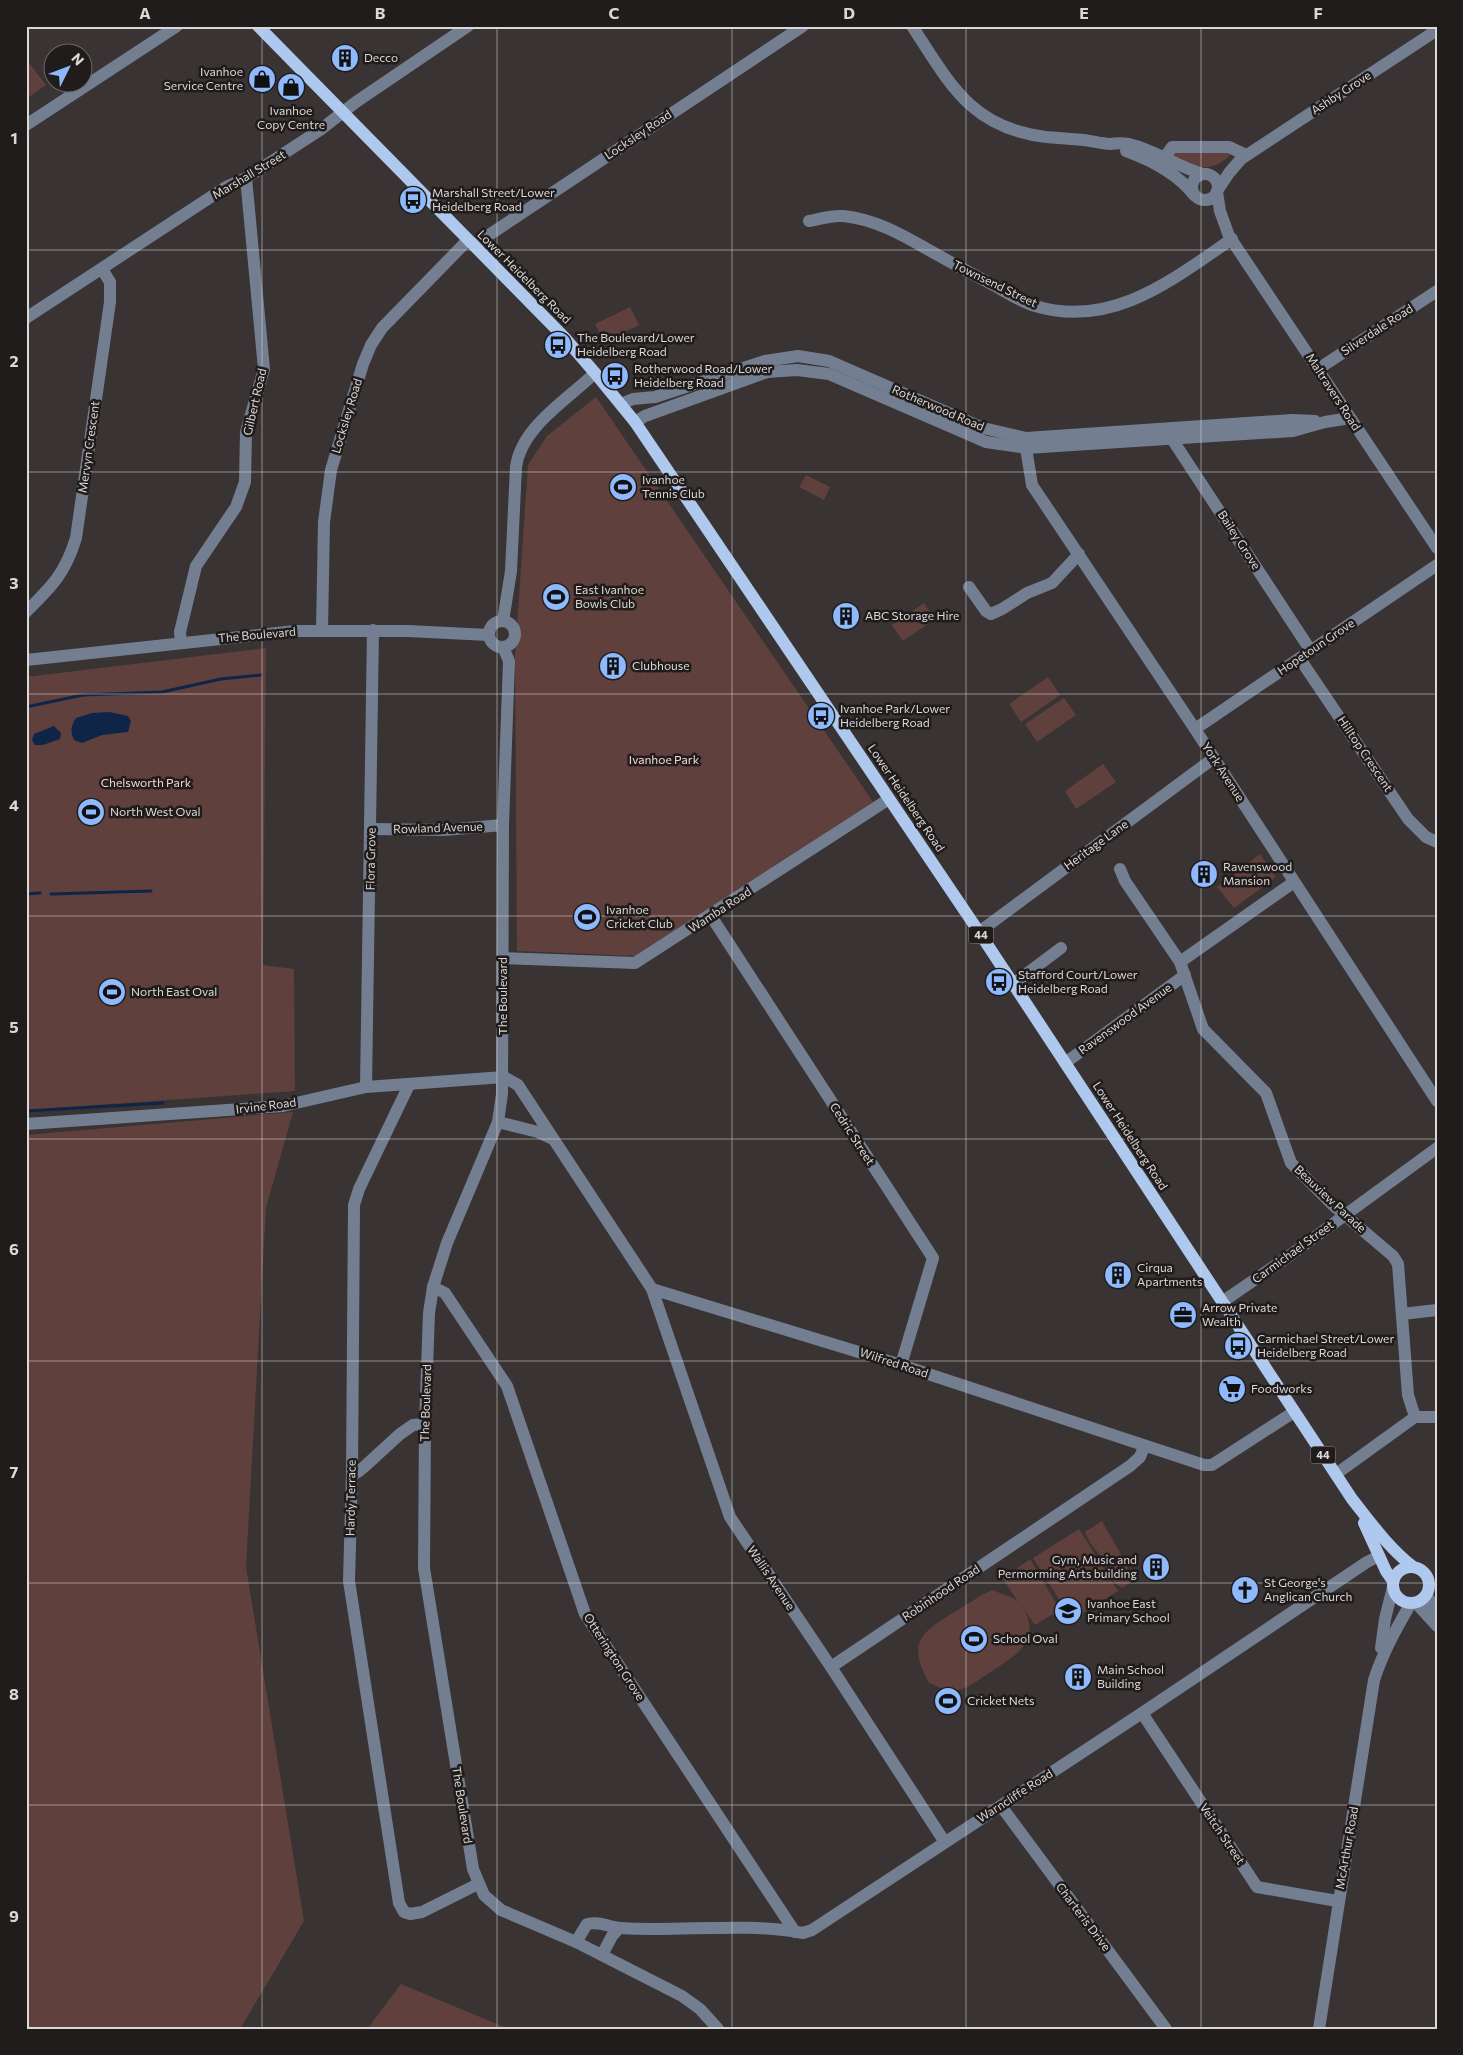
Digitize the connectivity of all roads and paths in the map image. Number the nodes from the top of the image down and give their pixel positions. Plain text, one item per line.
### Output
1 (177, 26) edge
2 (258, 26) edge
3 (468, 26) edge
4 (803, 26) edge
5 (912, 26) edge
6 (1437, 30) edge
7 (342, 113) junction
8 (26, 125) edge
9 (1110, 144) junction
10 (1166, 157) junction
11 (1243, 157) junction
12 (1204, 174) junction
13 (246, 178) junction
14 (1217, 191) junction
15 (1196, 197) junction
16 (809, 220) dead end
17 (1230, 237) junction
18 (471, 243) junction
19 (102, 269) junction
20 (1437, 291) edge
21 (26, 318) edge
22 (1318, 369) junction
23 (596, 373) junction
24 (621, 404) junction
25 (1350, 418) junction
26 (635, 422) junction
27 (1170, 434) junction
28 (1026, 443) junction
29 (1437, 548) edge
30 (1079, 554) junction
31 (1437, 565) edge
32 (969, 587) dead end
33 (26, 612) edge
34 (503, 621) junction
35 (322, 630) junction
36 (373, 630) junction
37 (489, 635) junction
38 (181, 643) junction
39 (503, 647) junction
40 (1311, 651) junction
41 (1300, 659) junction
42 (26, 660) edge
43 (1195, 729) junction
44 (1214, 758) junction
45 (889, 799) junction
46 (503, 825) junction
47 (372, 829) junction
48 (1437, 842) edge
49 (1120, 869) dead end
50 (1294, 882) junction
51 (711, 916) junction
52 (979, 932) junction
53 (1062, 948) dead end
54 (503, 958) junction
55 (1180, 962) junction
56 (1185, 975) junction
57 (1013, 984) junction
58 (1065, 1063) junction
59 (504, 1077) junction
60 (409, 1085) junction
61 (366, 1087) junction
62 (1437, 1100) edge
63 (498, 1122) junction
64 (26, 1124) edge
65 (552, 1139) junction
66 (1437, 1148) edge
67 (1345, 1214) junction
68 (433, 1287) junction
69 (652, 1289) junction
70 (1222, 1302) junction
71 (1437, 1310) edge
72 (1402, 1314) junction
73 (901, 1365) junction
74 (1294, 1412) junction
75 (1415, 1417) junction
76 (1437, 1417) edge
77 (425, 1424) junction
78 (1144, 1447) junction
79 (352, 1473) junction
80 (1336, 1474) junction
81 (1352, 1499) junction
82 (1379, 1556) junction
83 (1412, 1566) junction
84 (1431, 1574) edge
85 (1393, 1584) junction
86 (1431, 1593) edge
87 (1414, 1603) junction
88 (1437, 1617) edge
89 (1437, 1626) edge
90 (831, 1667) junction
91 (1378, 1668) junction
92 (1142, 1714) junction
93 (1001, 1806) junction
94 (944, 1841) junction
95 (478, 1884) junction
96 (1337, 1901) junction
97 (619, 1928) junction
98 (795, 1932) junction
99 (576, 1942) junction
100 (602, 1954) junction
101 (718, 2029) edge
102 (1166, 2029) edge
103 (1319, 2029) edge

1 - 8 street
2 - 7 main road, Lower Heidelberg Road / 44
3 - 7 street, Marshall Street
4 - 18 street, Locksley Road
5 - 9 street, Maltravers Road
6 - 11 street, Ashby Grove
7 - 13 street, Marshall Street
7 - 18 main road, Lower Heidelberg Road / 44
9 - 10 street, Maltravers Road
9 - 15 street, Maltravers Road
10 - 11 street
10 - 12 street, Maltravers Road
11 - 12 street, Ashby Grove
11 - 14 street, Ashby Grove
12 - 14 street
12 - 15 street
13 - 19 street, Marshall Street
13 - 38 street, Gilbert Road
14 - 15 street
14 - 17 street, Maltravers Road
15 - 17 street, Maltravers Road
16 - 17 street, Townsend Street
17 - 22 street, Maltravers Road
18 - 23 main road, Lower Heidelberg Road / 44
18 - 35 street, Locksley Road
19 - 21 street, Marshall Street
19 - 33 street, Mervyn Crescent
20 - 22 street, Silverdale Road
22 - 25 street, Maltravers Road
23 - 24 main road, Lower Heidelberg Road / 44
23 - 34 street
24 - 26 main road, Lower Heidelberg Road / 44
24 - 28 street, Rotherwood Road
25 - 27 street, Rotherwood Road
25 - 29 street, Maltravers Road
26 - 28 street, Rotherwood Road
26 - 45 main road, Lower Heidelberg Road / 44
27 - 28 street, Rotherwood Road
27 - 40 street, Bailey Grove
28 - 30 street, York Avenue
30 - 32 street
30 - 43 street, York Avenue
31 - 40 street, Hopetoun Grove
34 - 37 street
34 - 39 street
35 - 36 street, The Boulevard
35 - 38 street, The Boulevard
36 - 37 street, The Boulevard
36 - 47 street, Flora Grove
37 - 39 street
38 - 42 street, The Boulevard
39 - 46 street, The Boulevard
40 - 41 street, Hopetoun Grove
41 - 43 street, Hopetoun Grove
41 - 48 street, Hilltop Crescent
43 - 44 street, York Avenue
44 - 50 street, York Avenue
44 - 52 street, Heritage Lane
45 - 51 street, Wamba Road
45 - 52 main road, Lower Heidelberg Road / 44
46 - 47 street, Rowland Avenue
46 - 54 street, The Boulevard
47 - 61 street, Flora Grove
49 - 55 street, Beauview Parade
50 - 55 street
50 - 62 street, York Avenue
51 - 54 street, Wamba Road
51 - 73 street, Cedric Street
52 - 57 main road, Lower Heidelberg Road / 44
53 - 57 street
54 - 59 street, The Boulevard
55 - 56 street, Beauview Parade
56 - 58 street, Ravenswood Avenue
56 - 67 street, Beauview Parade
57 - 58 main road, Lower Heidelberg Road / 44
58 - 70 main road, Lower Heidelberg Road / 44
59 - 60 street, Irvine Road
59 - 63 street, The Boulevard
59 - 65 street
60 - 61 street, Irvine Road
60 - 79 street, Hardy Terrace
61 - 64 street, Irvine Road
63 - 65 street
63 - 68 street, The Boulevard
65 - 69 street
66 - 67 street, Carmichael Street
67 - 70 street, Carmichael Street
67 - 72 street, Beauview Parade
68 - 77 street, The Boulevard
68 - 98 street, Otterington Grove
69 - 73 street, Wilfred Road
69 - 90 street, Wallis Avenue
70 - 74 main road, Lower Heidelberg Road / 44
71 - 72 street
72 - 75 street, Beauview Parade
73 - 78 street, Wilfred Road
74 - 78 street, Wilfred Road
74 - 80 main road, Lower Heidelberg Road / 44
75 - 76 street
75 - 80 street
77 - 79 street
77 - 95 street, The Boulevard
78 - 90 street, Robinhood Road
79 - 95 street, Hardy Terrace
80 - 81 main road, Lower Heidelberg Road / 44
81 - 82 main road, Lower Heidelberg Road / 44
81 - 83 main road, Lower Heidelberg Road / 44
82 - 85 main road, Lower Heidelberg Road / 44
82 - 92 street, Warncliffe Road
83 - 84 main road, 44
83 - 85 main road
84 - 86 main road, 44
85 - 87 main road, 44
85 - 91 street, McArthur Road
86 - 87 main road
86 - 88 street
87 - 89 street
87 - 91 street, McArthur Road
90 - 94 street, Wallis Avenue
91 - 96 street, McArthur Road
92 - 93 street, Warncliffe Road
92 - 96 street, Veitch Street
93 - 94 street, Warncliffe Road
93 - 102 street, Charteris Drive
94 - 98 street, Warncliffe Road
95 - 99 street, The Boulevard
96 - 103 street, McArthur Road
97 - 98 street, Warncliffe Road
97 - 99 street, Warncliffe Road
97 - 100 street
99 - 100 street, The Boulevard
100 - 101 street, The Boulevard

